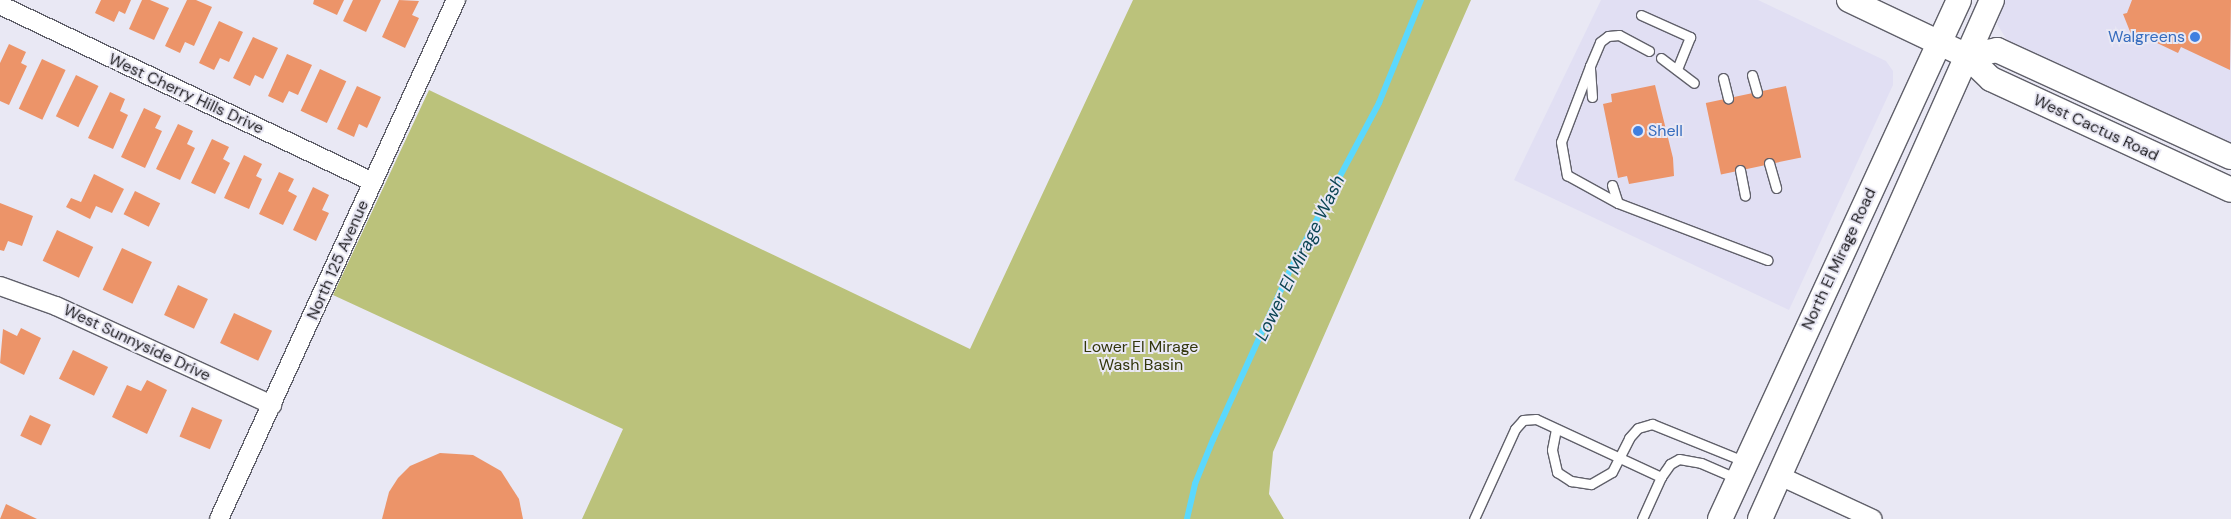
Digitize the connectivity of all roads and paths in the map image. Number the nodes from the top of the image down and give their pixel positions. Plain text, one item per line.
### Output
1 (456, 0) edge
2 (1849, 0) edge
3 (1959, 0) edge
4 (1992, 0) edge
5 (0, 5) edge
6 (1641, 15) dead end
7 (1939, 43) junction
8 (1649, 51) dead end
9 (1967, 56) junction
10 (1661, 58) dead end
11 (1590, 66) junction
12 (1677, 69) junction
13 (1752, 74) dead end
14 (1723, 78) dead end
15 (1694, 83) dead end
16 (1757, 92) dead end
17 (1592, 98) dead end
18 (1728, 98) dead end
19 (2231, 157) edge
20 (1769, 164) dead end
21 (1740, 170) dead end
22 (372, 182) junction
23 (1612, 185) dead end
24 (1776, 188) dead end
25 (2231, 190) edge
26 (1745, 196) dead end
27 (1618, 203) junction
28 (1767, 260) dead end
29 (0, 286) edge
30 (272, 405) junction
31 (1556, 428) junction
32 (1619, 458) junction
33 (1742, 471) junction
34 (1780, 476) junction
35 (1661, 477) junction
36 (219, 519) edge
37 (1474, 519) edge
38 (1642, 519) edge
39 (1720, 519) edge
40 (1760, 519) edge
41 (1873, 519) edge

1 - 22 street, North 125 Avenue
2 - 7 main road, West Cactus Road
3 - 7 main road, North El Mirage Road
4 - 9 main road, North El Mirage Road
5 - 22 street, West Cherry Hills Drive
6 - 12 lane
7 - 9 main road, West Cactus Road
7 - 33 main road, North El Mirage Road
8 - 11 lane
9 - 19 main road, West Cactus Road
9 - 25 main road, West Cactus Road
9 - 34 main road, North El Mirage Road
10 - 12 lane
11 - 17 lane
11 - 27 lane
12 - 15 lane
13 - 16 lane
14 - 18 lane
20 - 24 lane
21 - 26 lane
22 - 30 street, North 125 Avenue
23 - 27 lane
27 - 28 lane
29 - 30 street, West Sunnyside Drive
30 - 36 street, North 125 Avenue
31 - 32 lane
31 - 32 lane
31 - 37 lane
32 - 33 lane
32 - 35 lane
33 - 35 lane
33 - 39 main road, North El Mirage Road
34 - 40 main road, North El Mirage Road
34 - 41 street
35 - 38 lane

